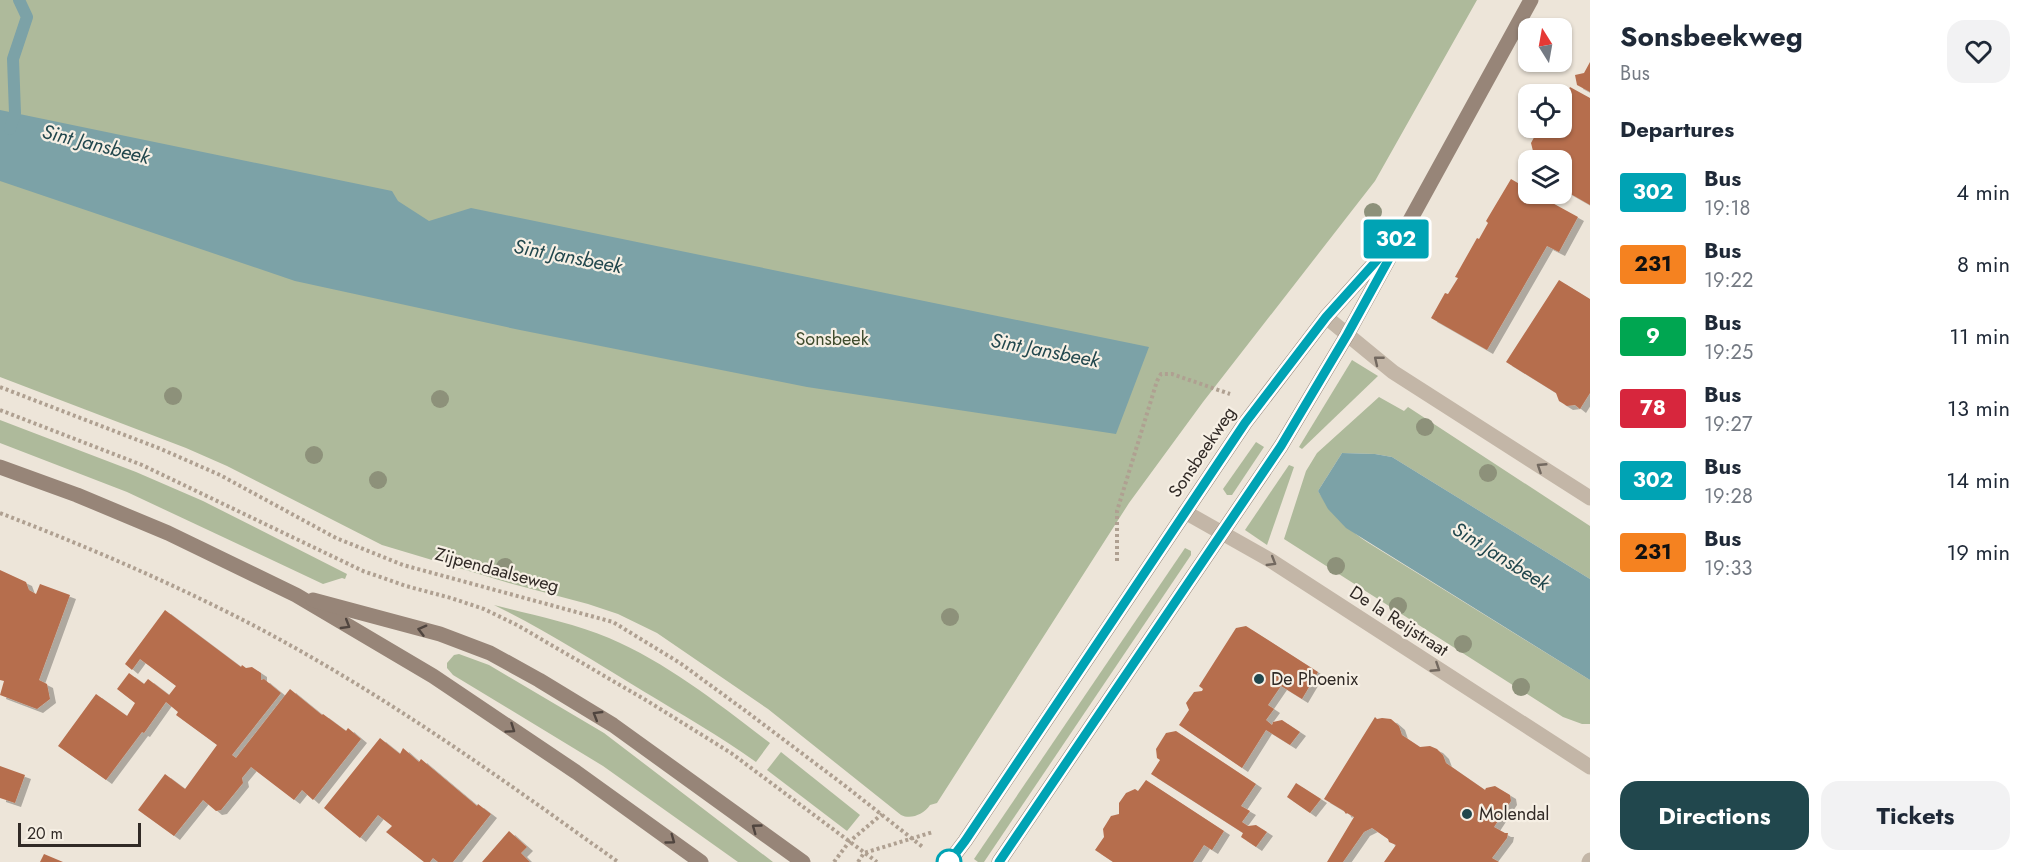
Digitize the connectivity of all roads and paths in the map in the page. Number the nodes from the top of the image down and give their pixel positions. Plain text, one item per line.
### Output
1 (1530, 0) edge
2 (1406, 228) junction
3 (1326, 317) junction
4 (1347, 335) junction
5 (0, 387) edge
6 (1230, 394) dead end
7 (0, 467) edge
8 (1590, 498) edge
9 (1185, 512) junction
10 (0, 513) edge
11 (1221, 534) junction
12 (1117, 561) dead end
13 (296, 595) junction
14 (1590, 767) edge
15 (882, 814) junction
16 (937, 831) dead end
17 (912, 839) junction
18 (927, 850) dead end
19 (618, 862) edge
20 (701, 862) edge
21 (803, 862) edge
22 (834, 862) edge
23 (858, 862) edge
24 (949, 862) edge
25 (999, 862) edge

1 - 2 main road, Sonsbeekweg
2 - 3 main road, Sonsbeekweg
2 - 4 main road, Sonsbeekweg
3 - 4 street
3 - 9 main road, Sonsbeekweg
8 -> 4 street
4 - 11 main road, Sonsbeekweg
5 - 15 path, Zijpendaalseweg
6 - 12 path
7 - 13 main road
9 - 11 street, De la Reijstraat
9 - 24 main road, Sonsbeekweg
10 - 19 path
11 -> 14 street, De la Reijstraat
11 - 25 main road, Sonsbeekweg
13 -> 20 main road
21 -> 13 main road
15 - 17 path, Zijpendaalseweg
15 - 22 path
16 - 17 path
17 - 18 path, Zijpendaalseweg
17 - 23 path

